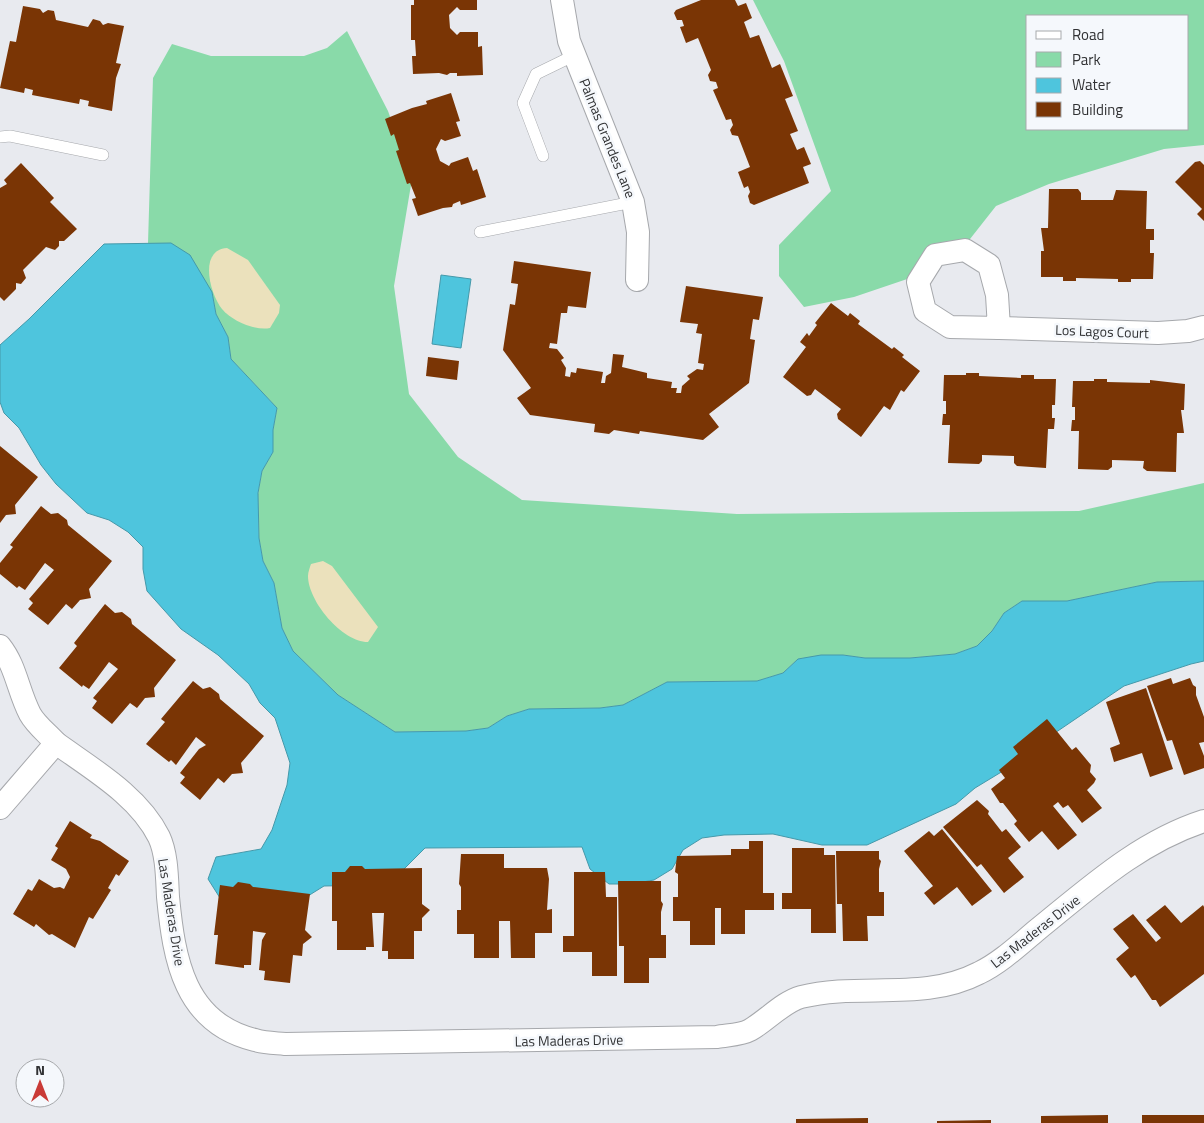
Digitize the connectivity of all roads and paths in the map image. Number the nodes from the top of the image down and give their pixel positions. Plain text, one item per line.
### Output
1 (562, 0) edge
2 (575, 55) junction
3 (0, 137) edge
4 (103, 155) dead end
5 (543, 156) dead end
6 (633, 202) junction
7 (480, 232) dead end
8 (637, 280) dead end
9 (1204, 327) edge
10 (999, 328) dead end
11 (0, 646) edge
12 (56, 743) junction
13 (0, 808) edge
14 (1204, 822) edge

1 - 2 street, Palmas Grandes Lane
2 - 5 lane
2 - 6 street, Palmas Grandes Lane
3 - 4 lane
6 - 7 lane
6 - 8 street, Palmas Grandes Lane
9 - 10 street, Los Lagos Court
11 - 12 street, Las Maderas Drive
12 - 13 street
12 - 14 street, Las Maderas Drive

